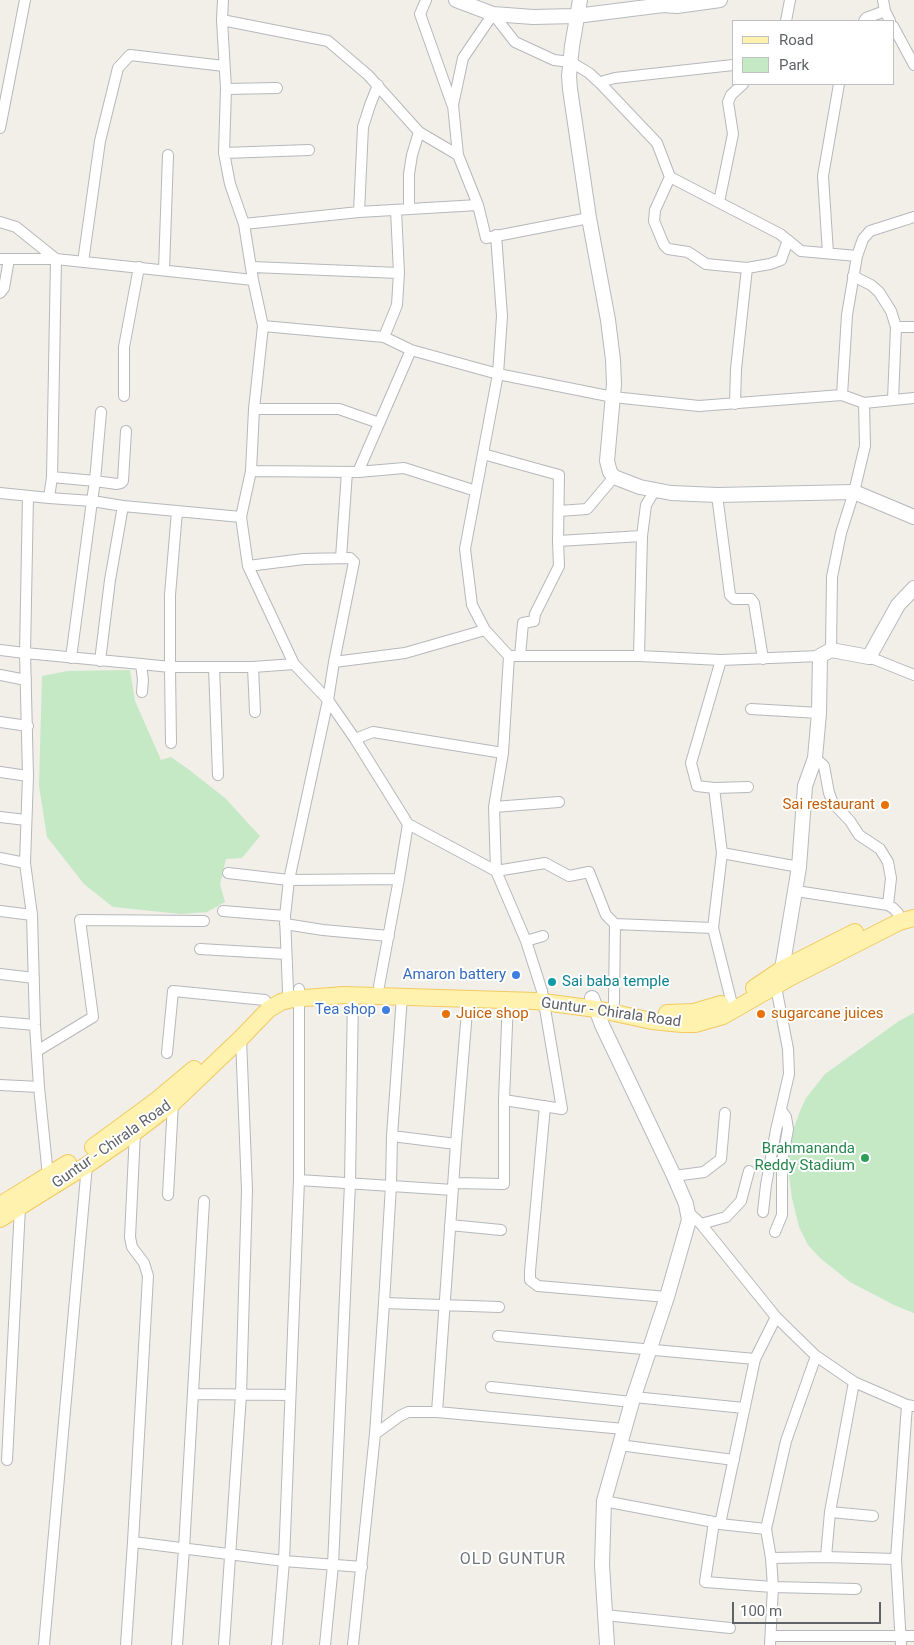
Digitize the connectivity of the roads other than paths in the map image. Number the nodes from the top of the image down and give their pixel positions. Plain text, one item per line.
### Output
1 (24, 0) edge
2 (222, 0) edge
3 (426, 0) edge
4 (456, 0) edge
5 (580, 0) edge
6 (720, 0) edge
7 (790, 0) edge
8 (883, 0) edge
9 (668, 2) edge
10 (885, 12) junction
11 (494, 14) junction
12 (576, 16) junction
13 (222, 20) junction
14 (786, 20) edge
15 (865, 20) edge
16 (889, 20) edge
17 (894, 28) edge
18 (571, 62) junction
19 (732, 65) edge
20 (914, 65) edge
21 (224, 66) junction
22 (601, 84) junction
23 (378, 85) junction
24 (742, 85) edge
25 (838, 85) edge
26 (277, 88) dead end
27 (226, 89) junction
28 (453, 105) junction
29 (0, 128) edge
30 (419, 132) junction
31 (309, 150) dead end
32 (224, 153) junction
33 (458, 155) junction
34 (168, 156) dead end
35 (670, 177) junction
36 (719, 202) junction
37 (478, 205) junction
38 (409, 209) junction
39 (396, 210) junction
40 (359, 212) junction
41 (914, 217) edge
42 (589, 218) junction
43 (0, 222) edge
44 (244, 224) junction
45 (496, 235) junction
46 (788, 240) junction
47 (828, 253) junction
48 (857, 256) junction
49 (4, 259) edge
50 (56, 259) junction
51 (83, 262) junction
52 (252, 267) junction
53 (138, 268) junction
54 (747, 268) junction
55 (164, 270) junction
56 (399, 273) junction
57 (853, 276) junction
58 (253, 280) junction
59 (0, 293) edge
60 (264, 326) junction
61 (896, 327) junction
62 (914, 327) edge
63 (384, 337) junction
64 (411, 350) junction
65 (498, 374) junction
66 (124, 396) dead end
67 (613, 396) junction
68 (842, 396) junction
69 (914, 398) edge
70 (893, 400) junction
71 (864, 402) junction
72 (734, 404) junction
73 (254, 409) junction
74 (101, 412) dead end
75 (379, 423) junction
76 (126, 431) dead end
77 (483, 454) junction
78 (251, 471) junction
79 (347, 472) junction
80 (358, 472) junction
81 (52, 477) junction
82 (614, 477) junction
83 (95, 481) junction
84 (655, 490) junction
85 (476, 491) junction
86 (854, 492) junction
87 (0, 493) edge
88 (717, 495) junction
89 (28, 496) junction
90 (49, 498) junction
91 (92, 501) junction
92 (123, 506) junction
93 (177, 511) junction
94 (559, 511) junction
95 (241, 516) junction
96 (914, 517) edge
97 (642, 536) junction
98 (558, 541) junction
99 (341, 558) junction
100 (248, 566) junction
101 (914, 588) edge
102 (485, 630) junction
103 (0, 650) edge
104 (25, 653) junction
105 (826, 653) junction
106 (509, 656) junction
107 (520, 656) junction
108 (638, 656) junction
109 (868, 657) junction
110 (72, 658) junction
111 (764, 658) junction
112 (721, 660) junction
113 (100, 661) junction
114 (334, 662) junction
115 (141, 664) junction
116 (294, 664) junction
117 (170, 667) junction
118 (214, 667) junction
119 (253, 667) junction
120 (914, 675) edge
121 (0, 676) edge
122 (26, 680) junction
123 (142, 692) dead end
124 (328, 700) junction
125 (751, 709) dead end
126 (255, 712) dead end
127 (819, 713) junction
128 (0, 722) edge
129 (28, 726) junction
130 (354, 739) junction
131 (171, 743) dead end
132 (502, 753) junction
133 (815, 758) junction
134 (0, 772) edge
135 (218, 775) dead end
136 (28, 776) junction
137 (748, 787) dead end
138 (714, 788) junction
139 (560, 802) dead end
140 (494, 807) junction
141 (0, 817) edge
142 (26, 820) junction
143 (408, 824) junction
144 (722, 853) junction
145 (0, 858) edge
146 (25, 863) junction
147 (799, 867) junction
148 (496, 870) junction
149 (228, 873) dead end
150 (399, 879) junction
151 (289, 880) junction
152 (796, 891) junction
153 (900, 909) edge
154 (0, 911) edge
155 (223, 912) dead end
156 (32, 915) junction
157 (914, 918) edge
158 (285, 920) junction
159 (204, 921) dead end
160 (615, 924) junction
161 (713, 928) junction
162 (389, 936) junction
163 (543, 936) dead end
164 (526, 941) junction
165 (200, 949) dead end
166 (286, 954) junction
167 (782, 969) junction
168 (0, 974) edge
169 (34, 978) junction
170 (378, 986) junction
171 (776, 987) junction
172 (295, 993) junction
173 (354, 995) junction
174 (402, 996) junction
175 (544, 997) junction
176 (468, 999) junction
177 (265, 1000) junction
178 (508, 1000) junction
179 (731, 1000) junction
180 (614, 1003) junction
181 (594, 1004) junction
182 (0, 1022) edge
183 (35, 1025) junction
184 (241, 1038) junction
185 (37, 1051) junction
186 (167, 1053) dead end
187 (0, 1085) edge
188 (39, 1088) junction
189 (504, 1100) junction
190 (173, 1104) junction
191 (545, 1106) junction
192 (782, 1110) junction
193 (725, 1113) dead end
194 (135, 1132) junction
195 (392, 1136) junction
196 (456, 1144) junction
197 (87, 1164) junction
198 (749, 1171) dead end
199 (48, 1176) junction
200 (674, 1176) junction
201 (299, 1180) junction
202 (350, 1183) junction
203 (391, 1185) junction
204 (454, 1186) junction
205 (168, 1195) dead end
206 (204, 1201) dead end
207 (0, 1205) edge
208 (20, 1206) junction
209 (688, 1212) junction
210 (763, 1212) dead end
211 (0, 1219) edge
212 (701, 1224) junction
213 (450, 1225) junction
214 (501, 1230) dead end
215 (775, 1232) dead end
216 (667, 1297) junction
217 (384, 1304) junction
218 (445, 1306) junction
219 (499, 1307) dead end
220 (776, 1317) junction
221 (498, 1336) dead end
222 (650, 1349) junction
223 (816, 1356) junction
224 (755, 1359) junction
225 (854, 1382) junction
226 (491, 1387) dead end
227 (193, 1394) junction
228 (242, 1394) junction
229 (290, 1395) junction
230 (633, 1400) junction
231 (911, 1405) edge
232 (744, 1408) junction
233 (437, 1412) junction
234 (624, 1429) junction
235 (375, 1434) junction
236 (620, 1445) junction
237 (7, 1460) dead end
238 (734, 1460) junction
239 (604, 1501) junction
240 (830, 1512) junction
241 (873, 1516) dead end
242 (717, 1523) junction
243 (766, 1529) junction
244 (133, 1542) junction
245 (184, 1549) junction
246 (230, 1555) junction
247 (826, 1557) junction
248 (771, 1558) junction
249 (896, 1559) junction
250 (284, 1561) junction
251 (333, 1565) junction
252 (362, 1566) junction
253 (773, 1588) junction
254 (856, 1589) dead end
255 (605, 1615) junction
256 (730, 1628) dead end
257 (914, 1636) edge
258 (770, 1640) edge
259 (901, 1641) edge
260 (44, 1645) edge
261 (126, 1645) edge
262 (177, 1645) edge
263 (224, 1645) edge
264 (277, 1645) edge
265 (325, 1645) edge
266 (353, 1645) edge
267 (606, 1645) edge

1 - 29 street
2 - 13 street
3 - 28 street
4 - 11 street
5 - 12 street
6 - 9 street
7 - 14 street
8 - 10 street
9 - 12 street
10 - 15 street
10 - 16 street
11 - 12 street
11 - 18 street
11 - 28 street
12 - 18 street
13 - 21 street
13 - 23 street
17 - 20 street
18 - 22 street
18 - 42 street
19 - 22 street
21 - 27 street
21 - 51 street
22 - 35 street
23 - 30 street
23 - 40 street
24 - 36 street
25 - 47 street
26 - 27 street
27 - 32 street
28 - 33 street
30 - 33 street
30 - 38 street
31 - 32 street
32 - 44 street
33 - 37 street
34 - 55 street
35 - 36 street
35 - 54 street
36 - 46 street
37 - 38 street
37 - 45 street
38 - 39 street
39 - 40 street
39 - 56 street
40 - 44 street
41 - 48 street
42 - 45 street
42 - 67 street
43 - 50 street
44 - 52 street
45 - 65 street
46 - 47 street
46 - 54 street
47 - 48 street
48 - 57 street
49 - 50 street
49 - 59 street
50 - 51 street
50 - 81 street
51 - 53 street
52 - 56 street
52 - 58 street
53 - 55 street
53 - 66 street
54 - 72 street
55 - 58 street
56 - 63 street
57 - 61 street
57 - 68 street
58 - 60 street
60 - 63 street
60 - 73 street
61 - 62 street
61 - 70 street
63 - 64 street
64 - 65 street
64 - 75 street
65 - 67 street
65 - 77 street
67 - 72 street
67 - 82 street
68 - 71 street
68 - 72 street
69 - 70 street
70 - 71 street
71 - 86 street
73 - 75 street
73 - 78 street
74 - 83 street
75 - 80 street
76 - 83 street
77 - 85 street
77 - 94 street
78 - 79 street
78 - 95 street
79 - 80 street
79 - 99 street
80 - 85 street
81 - 83 street
81 - 90 street
82 - 84 street
82 - 94 street
83 - 91 street
84 - 88 street
84 - 97 street
85 - 102 street
86 - 88 street
86 - 96 street
86 - 105 street
87 - 89 street
88 - 111 street
89 - 90 street
89 - 104 street
90 - 91 street
91 - 92 street
91 - 110 street
92 - 93 street
92 - 113 street
93 - 95 street
93 - 117 street
94 - 98 street
95 - 100 street
97 - 98 street
97 - 108 street
98 - 107 street
99 - 100 street
99 - 114 street
100 - 116 street
101 - 109 street
102 - 106 street
102 - 114 street
103 - 104 street
104 - 110 street
104 - 122 street
105 - 109 street
105 - 111 street
105 - 127 street
106 - 107 street
106 - 132 street
107 - 108 street
108 - 112 street
109 - 120 street
110 - 113 street
111 - 112 street
112 - 138 street
113 - 115 street
114 - 124 street
115 - 117 street
115 - 123 street
116 - 119 street
116 - 124 street
117 - 118 street
117 - 131 street
118 - 119 street
118 - 135 street
119 - 126 street
121 - 122 street
122 - 129 street
124 - 130 street
124 - 151 street
125 - 127 street
127 - 133 street
128 - 129 street
129 - 136 street
130 - 132 street
130 - 143 street
132 - 140 street
133 - 147 street
133 - 153 street
134 - 136 street
136 - 142 street
137 - 138 street
138 - 144 street
139 - 140 street
140 - 148 street
141 - 142 street
142 - 146 street
143 - 148 street
143 - 150 street
144 - 147 street
144 - 161 street
145 - 146 street
146 - 156 street
147 - 152 street
148 - 160 street
148 - 164 street
149 - 151 street
150 - 151 street
150 - 162 street
151 - 158 street
152 - 153 street
152 - 167 street
153 - 167 main road, Guntur - Chirala Road
154 - 156 street
155 - 158 street
156 - 169 street
157 - 171 main road, Guntur - Chirala Road
158 - 162 street
158 - 166 street
159 - 185 street
160 - 161 street
160 - 180 street
161 - 179 street
162 - 170 street
163 - 164 street
164 - 175 street
165 - 166 street
166 - 172 street
167 - 179 main road, Guntur - Chirala Road
168 - 169 street
169 - 183 street
170 - 172 main road, Guntur - Chirala Road
170 - 175 main road, Guntur - Chirala Road
171 - 181 main road, Guntur - Chirala Road
171 - 192 street
172 - 173 main road, Guntur - Chirala Road
172 - 177 main road, Guntur - Chirala Road
172 - 184 main road, Guntur - Chirala Road
172 - 201 street
173 - 174 main road, Guntur - Chirala Road
173 - 202 street
174 - 176 main road, Guntur - Chirala Road
174 - 195 street
175 - 178 main road, Guntur - Chirala Road
175 - 181 main road, Guntur - Chirala Road
175 - 191 street
176 - 178 main road, Guntur - Chirala Road
176 - 196 street
177 - 186 street
177 - 199 main road, Guntur - Chirala Road
178 - 189 street
179 - 180 main road, Guntur - Chirala Road
180 - 181 main road, Guntur - Chirala Road
181 - 200 street
182 - 183 street
183 - 185 street
184 - 190 main road, Guntur - Chirala Road
184 - 228 street
185 - 188 street
187 - 188 street
188 - 199 street
189 - 191 street
189 - 204 street
190 - 194 main road, Guntur - Chirala Road
190 - 205 street
191 - 216 street
192 - 210 street
192 - 215 street
193 - 200 street
194 - 197 main road, Guntur - Chirala Road
194 - 244 street
195 - 196 street
195 - 203 street
196 - 204 street
197 - 208 main road, Guntur - Chirala Road
197 - 260 street
198 - 212 street
199 - 207 main road, Guntur - Chirala Road
200 - 209 street
201 - 202 street
201 - 229 street
202 - 203 street
202 - 251 street
203 - 204 street
203 - 217 street
204 - 213 street
206 - 227 street
208 - 211 main road, Guntur - Chirala Road
208 - 237 street
209 - 212 street
209 - 216 street
212 - 220 street
213 - 214 street
213 - 218 street
216 - 222 street
217 - 218 street
217 - 235 street
218 - 219 street
218 - 233 street
220 - 223 street
220 - 224 street
221 - 222 street
222 - 224 street
222 - 230 street
223 - 225 street
223 - 243 street
224 - 232 street
225 - 231 street
225 - 240 street
226 - 230 street
227 - 228 street
227 - 245 street
228 - 229 street
228 - 246 street
229 - 250 street
230 - 232 street
230 - 234 street
231 - 249 street
232 - 238 street
233 - 234 street
233 - 235 street
234 - 236 street
235 - 252 street
236 - 238 street
236 - 239 street
238 - 242 street
239 - 242 street
239 - 255 street
240 - 241 street
240 - 247 street
242 - 243 street
242 - 253 street
243 - 248 street
244 - 245 street
244 - 261 street
245 - 246 street
245 - 262 street
246 - 250 street
246 - 263 street
247 - 248 street
247 - 249 street
248 - 253 street
249 - 259 street
250 - 251 street
250 - 264 street
251 - 252 street
251 - 265 street
252 - 266 street
253 - 254 street
253 - 258 street
255 - 256 street
255 - 267 street
257 - 259 street
258 - 259 street

